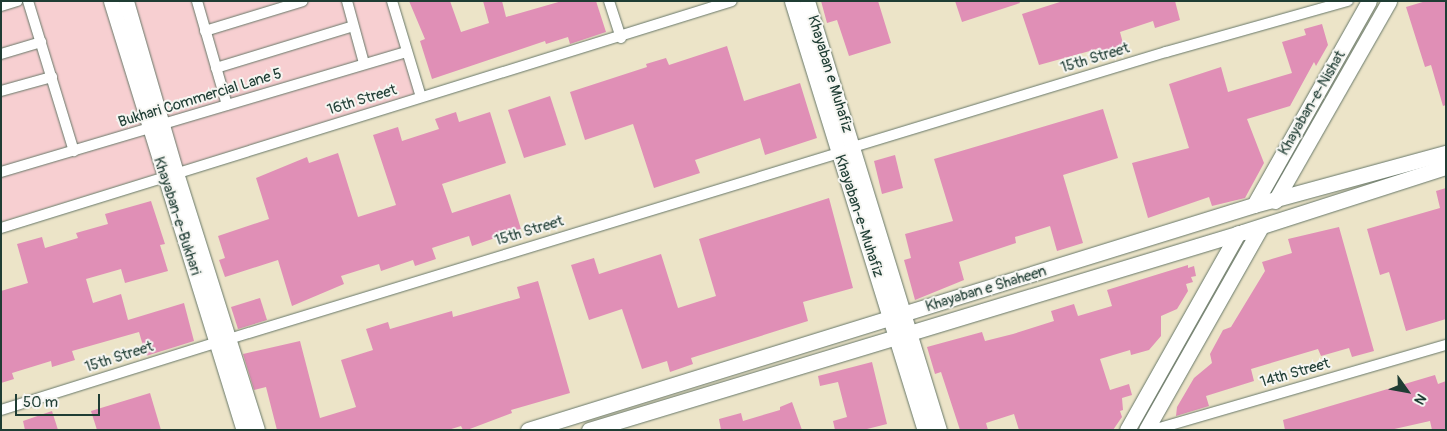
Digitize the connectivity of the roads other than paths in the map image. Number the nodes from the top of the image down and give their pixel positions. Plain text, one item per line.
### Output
1 (18, 1) edge
2 (28, 1) edge
3 (111, 1) edge
4 (126, 1) edge
5 (197, 1) edge
6 (303, 1) edge
7 (347, 1) edge
8 (392, 1) edge
9 (610, 1) edge
10 (732, 1) edge
11 (792, 1) edge
12 (807, 1) edge
13 (1348, 1) edge
14 (1369, 1) edge
15 (1389, 1) edge
16 (1, 6) edge
17 (354, 26) junction
18 (205, 31) junction
19 (621, 38) junction
20 (41, 42) junction
21 (408, 52) junction
22 (1, 54) edge
23 (818, 61) junction
24 (364, 64) junction
25 (216, 68) junction
26 (52, 77) junction
27 (1, 91) edge
28 (421, 97) junction
29 (227, 105) junction
30 (156, 127) junction
31 (853, 148) junction
32 (74, 151) junction
33 (838, 153) junction
34 (1446, 153) edge
35 (1446, 167) edge
36 (1, 172) edge
37 (170, 175) junction
38 (1275, 201) junction
39 (1254, 205) junction
40 (1261, 227) junction
41 (1, 228) edge
42 (1238, 233) junction
43 (897, 316) junction
44 (902, 334) junction
45 (223, 340) junction
46 (1446, 346) edge
47 (1, 410) edge
48 (244, 430) edge
49 (257, 430) edge
50 (528, 430) edge
51 (590, 430) edge
52 (925, 430) edge
53 (939, 430) edge
54 (1127, 430) edge
55 (1146, 430) edge
56 (1153, 430) edge

1 - 16 street
2 - 20 street
3 - 30 street, Khayaban-e-Bukhari
4 - 30 street, Khayaban-e-Bukhari
5 - 18 street
6 - 18 street
7 - 17 street
8 - 21 street
9 - 19 street
10 - 19 street, 16th Street
11 - 23 street, Khayaban-e-Muhafiz
12 - 23 street, Khayaban e Muhafiz
13 - 31 street, 15th Street
14 - 39 street, Khayaban-e-Nishat
15 - 38 street, Khayaban-e-Nishat
17 - 24 street
17 - 25 street
18 - 25 street
19 - 28 street, 16th Street
20 - 22 street
20 - 26 street
21 - 24 street, Bukhari Commercial Lane 5
21 - 28 street
23 - 31 street, Khayaban e Muhafiz
23 - 33 street, Khayaban-e-Muhafiz
24 - 29 street, Bukhari Commercial Lane 5
25 - 29 street
26 - 27 street
26 - 32 street
28 - 37 street, 16th Street
29 - 30 street, Bukhari Commercial Lane 5
30 - 32 street, Bukhari Commercial Lane 5
30 - 37 street, Khayaban-e-Bukhari
31 - 43 street, Khayaban-e-Muhafiz
32 - 36 street, Bukhari Commercial Lane 5
33 - 43 street, Khayaban-e-Muhafiz
33 - 45 street, 15th Street
34 - 38 street, Khayaban e Shaheen
35 - 40 street, Khayaban e Shaheen
37 - 41 street, 16th Street
37 - 45 street, Khayaban-e-Bukhari
38 - 39 street, Khayaban e Shaheen
39 - 43 street, Khayaban e Shaheen
40 - 42 street, Khayaban e Shaheen
40 - 55 street
42 - 44 street, Khayaban e Shaheen
42 - 54 street
43 - 44 street, Khayaban-e-Muhafiz
43 - 50 street, Khayaban e Shaheen
44 - 51 street, Khayaban e Shaheen
44 - 52 street, Khayaban-e-Muhafiz
44 - 53 street, Khayaban-e-Muhafiz
45 - 47 street, 15th Street
45 - 48 street, Khayaban-e-Bukhari
45 - 49 street, Khayaban-e-Bukhari
46 - 56 street, 14th Street

